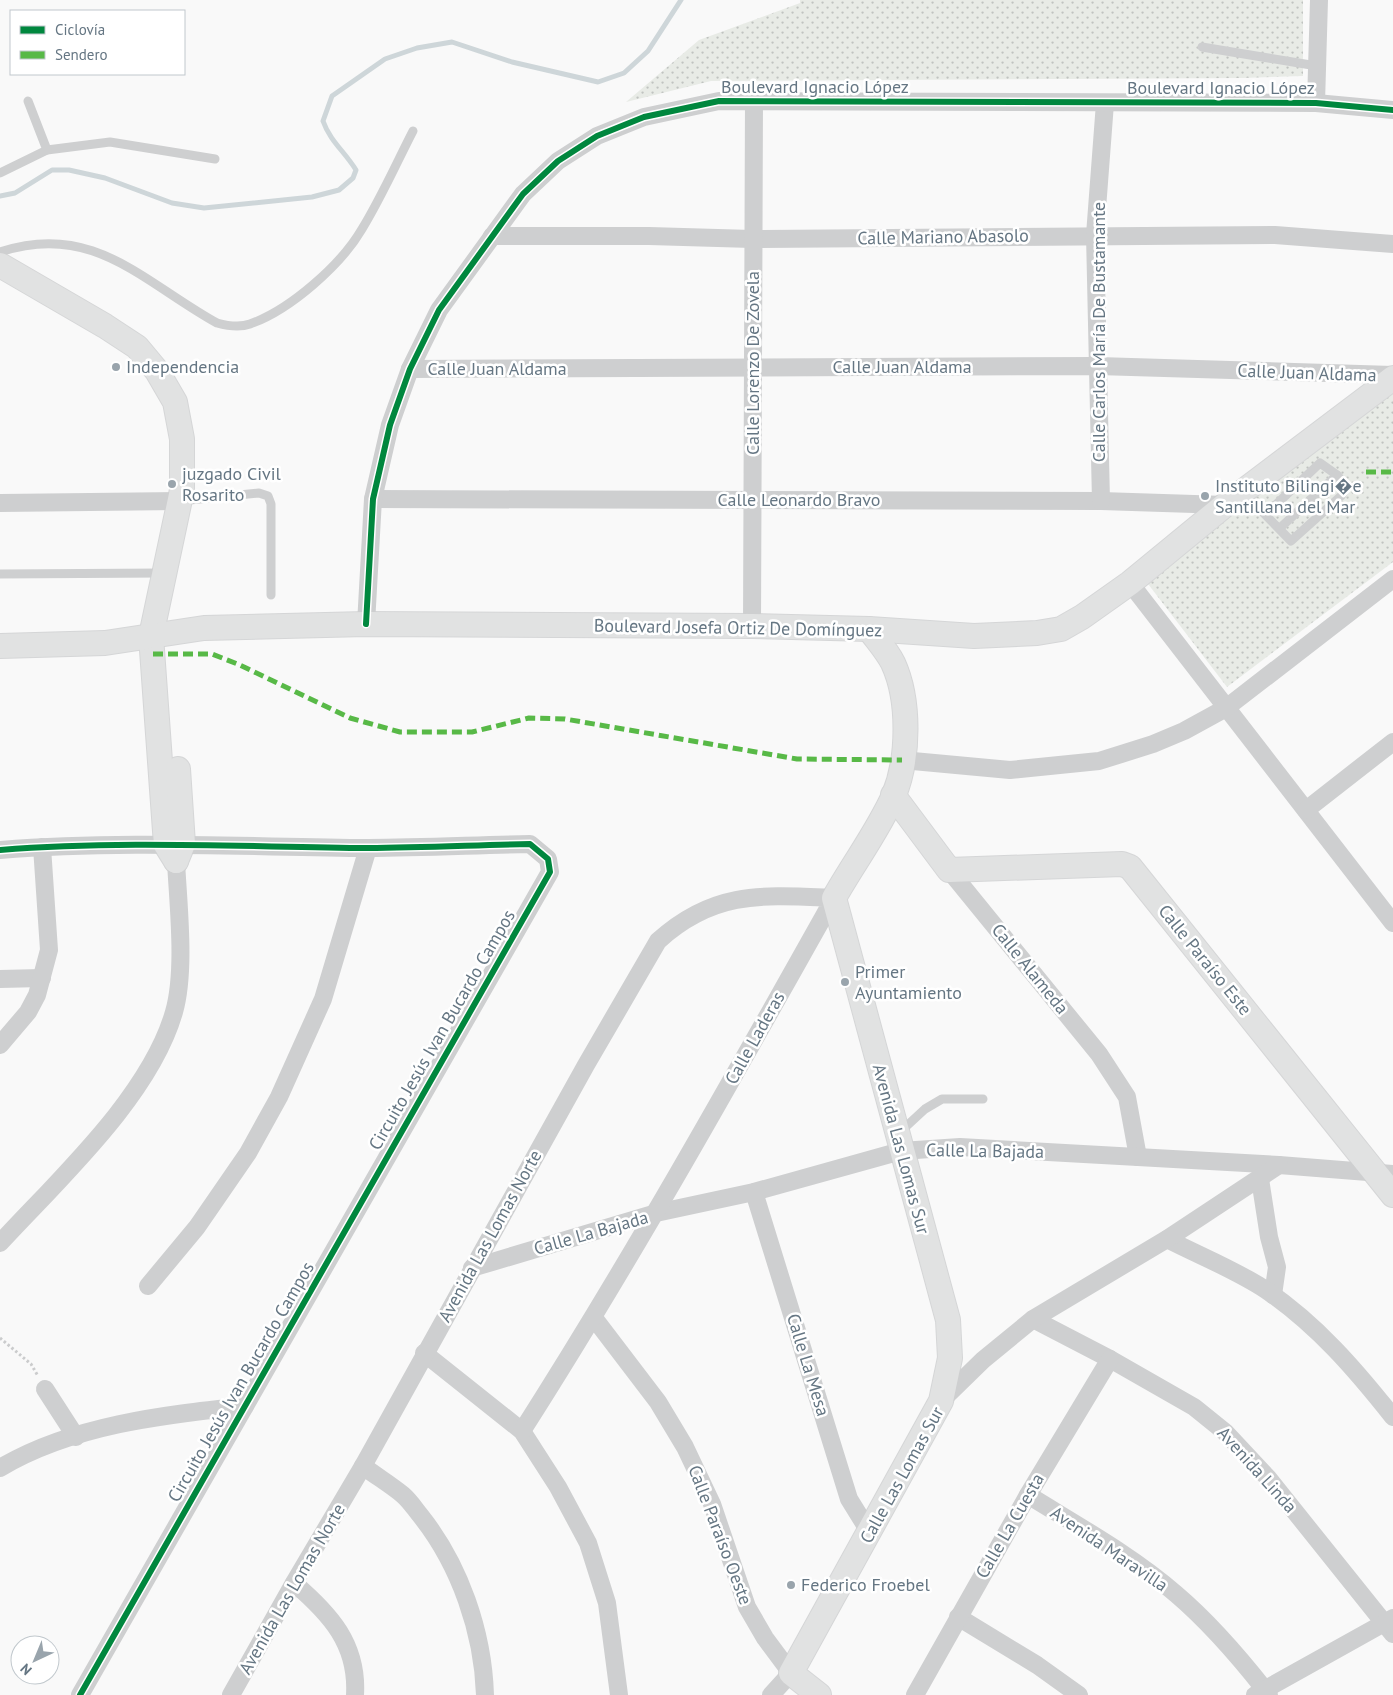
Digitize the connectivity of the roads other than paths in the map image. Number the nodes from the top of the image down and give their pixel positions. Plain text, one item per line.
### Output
1 (1319, 0) edge
2 (1202, 47) dead end
3 (1317, 66) junction
4 (754, 100) junction
5 (28, 101) dead end
6 (1105, 103) junction
7 (1316, 103) junction
8 (1393, 110) edge
9 (413, 131) dead end
10 (47, 150) junction
11 (215, 159) dead end
12 (0, 173) edge
13 (1095, 235) junction
14 (492, 236) junction
15 (752, 239) junction
16 (1393, 244) edge
17 (0, 252) edge
18 (0, 265) edge
19 (1098, 366) junction
20 (410, 369) junction
21 (754, 369) junction
22 (1393, 377) edge
23 (1337, 474) junction
24 (373, 499) junction
25 (1234, 499) junction
26 (754, 500) junction
27 (1101, 500) junction
28 (180, 502) junction
29 (0, 503) edge
30 (1266, 514) junction
31 (1280, 528) junction
32 (164, 573) junction
33 (0, 574) edge
34 (1393, 579) edge
35 (1130, 583) junction
36 (271, 595) dead end
37 (366, 624) junction
38 (752, 626) junction
39 (869, 629) junction
40 (160, 635) junction
41 (0, 646) edge
42 (1226, 708) junction
43 (1393, 742) edge
44 (902, 760) junction
45 (894, 795) junction
46 (1306, 810) junction
47 (42, 847) junction
48 (368, 848) junction
49 (0, 850) edge
50 (175, 850) junction
51 (949, 870) junction
52 (834, 898) junction
53 (1391, 916) edge
54 (42, 978) junction
55 (0, 979) edge
56 (0, 1045) edge
57 (983, 1099) dead end
58 (899, 1143) junction
59 (1138, 1157) junction
60 (1279, 1165) junction
61 (1385, 1174) edge
62 (1260, 1179) junction
63 (754, 1192) junction
64 (1393, 1195) edge
65 (656, 1213) junction
66 (1167, 1239) junction
67 (0, 1243) edge
68 (472, 1268) junction
69 (148, 1286) dead end
70 (1272, 1295) junction
71 (594, 1318) junction
72 (1033, 1320) junction
73 (424, 1353) junction
74 (1110, 1359) junction
75 (45, 1389) road end
76 (942, 1401) junction
77 (245, 1406) junction
78 (1393, 1417) edge
79 (522, 1431) junction
80 (76, 1436) junction
81 (363, 1466) junction
82 (0, 1468) edge
83 (1028, 1495) junction
84 (870, 1533) junction
85 (294, 1583) junction
86 (958, 1617) junction
87 (1390, 1625) edge
88 (791, 1672) junction
89 (1263, 1693) edge
90 (80, 1695) edge
91 (231, 1695) edge
92 (355, 1695) edge
93 (486, 1695) edge
94 (619, 1695) edge
95 (771, 1695) edge
96 (820, 1695) edge
97 (915, 1695) edge
98 (1079, 1695) edge

1 - 3 street
2 - 3 lane
3 - 7 street
4 - 6 street, Boulevard Ignacio López
4 - 14 street, Boulevard Ignacio López
4 - 15 street, Calle Lorenzo De Zovela
5 - 10 lane
6 - 7 street, Boulevard Ignacio López
6 - 13 street, Calle Carlos María De Bustamante
7 - 8 street, Boulevard Ignacio López
9 - 17 lane
10 - 11 lane
10 - 12 lane
13 - 15 street, Calle Mariano Abasolo
13 - 16 street, Calle Mariano Abasolo
13 - 19 street, Calle Carlos María De Bustamante
14 - 15 street, Calle Mariano Abasolo
14 - 20 street, Boulevard Ignacio López
15 - 21 street, Calle Lorenzo De Zovela
18 - 28 street
19 - 21 street, Calle Juan Aldama
19 - 22 street, Calle Juan Aldama
19 - 27 street, Calle Carlos María De Bustamante
20 - 21 street, Calle Juan Aldama
20 - 24 street, Boulevard Ignacio López
21 - 26 street, Calle Lorenzo De Zovela
22 - 25 street, Boulevard Josefa Ortiz De Domínguez
23 - 30 lane
23 - 31 lane
23 - 31 lane
24 - 26 street, Calle Leonardo Bravo
24 - 37 street, Boulevard Ignacio López
25 - 27 street, Calle Leonardo Bravo
25 - 30 lane
25 - 35 street, Boulevard Josefa Ortiz De Domínguez
26 - 27 street, Calle Leonardo Bravo
26 - 38 street, Calle Lorenzo De Zovela
28 - 29 street
28 - 32 street
28 - 36 lane
30 - 31 lane
32 - 33 lane
32 - 40 street
34 - 42 street
35 - 39 street, Boulevard Josefa Ortiz De Domínguez
35 - 42 street
37 - 38 street, Boulevard Josefa Ortiz De Domínguez
37 - 40 street, Boulevard Josefa Ortiz De Domínguez
38 - 39 street, Boulevard Josefa Ortiz De Domínguez
39 - 44 street, Calle Laderas
40 - 41 street, Boulevard Josefa Ortiz De Domínguez
40 - 50 street
42 - 44 street
42 - 46 street
43 - 46 street
44 - 45 street, Calle Laderas
45 - 51 street, Calle Alameda
45 - 52 street, Calle Laderas
46 - 53 street
47 - 49 street, Circuito Jesús Ivan Bucardo Campos
47 - 50 street, Circuito Jesús Ivan Bucardo Campos
47 - 54 street
48 - 50 street, Circuito Jesús Ivan Bucardo Campos
48 - 69 street
48 - 77 street, Circuito Jesús Ivan Bucardo Campos
50 - 67 street
51 - 59 street, Calle Alameda
51 - 61 street, Calle Paraíso Este
52 - 58 street, Avenida Las Lomas Sur
52 - 65 street, Calle Laderas
52 - 68 street, Avenida Las Lomas Norte
54 - 55 street
54 - 56 street
57 - 58 lane
58 - 59 street, Calle La Bajada
58 - 63 street, Calle La Bajada
58 - 76 street, Avenida Las Lomas Sur
59 - 60 street, Calle La Bajada
60 - 61 street, Calle La Bajada
60 - 62 street, Calle Las Lomas Sur
61 - 64 street, Calle Paraíso Este
62 - 66 street, Calle Las Lomas Sur
62 - 70 street
63 - 65 street, Calle La Bajada
63 - 84 street, Calle La Mesa
65 - 68 street, Calle La Bajada
65 - 71 street, Calle Laderas
66 - 70 street
66 - 72 street, Calle Las Lomas Sur
68 - 73 street, Avenida Las Lomas Norte
70 - 78 street
71 - 79 street, Calle Laderas
71 - 88 street, Calle Paraíso Oeste
72 - 74 street, Avenida Linda
72 - 76 street, Calle Las Lomas Sur
73 - 79 street
73 - 81 street, Avenida Las Lomas Norte
74 - 83 street, Calle La Cuesta
74 - 87 street, Avenida Linda
75 - 80 street
76 - 84 street, Calle Las Lomas Sur
77 - 80 street
77 - 90 street, Circuito Jesús Ivan Bucardo Campos
79 - 94 street
80 - 82 street
81 - 85 street, Avenida Las Lomas Norte
81 - 93 street
83 - 86 street, Calle La Cuesta
83 - 89 street, Avenida Maravilla
84 - 88 street, Calle Las Lomas Sur
85 - 91 street, Avenida Las Lomas Norte
85 - 92 street
86 - 97 street, Calle La Cuesta
86 - 98 street
87 - 89 street
88 - 95 street, Calle Las Lomas Sur
88 - 96 street, Calle Paraíso Oeste

